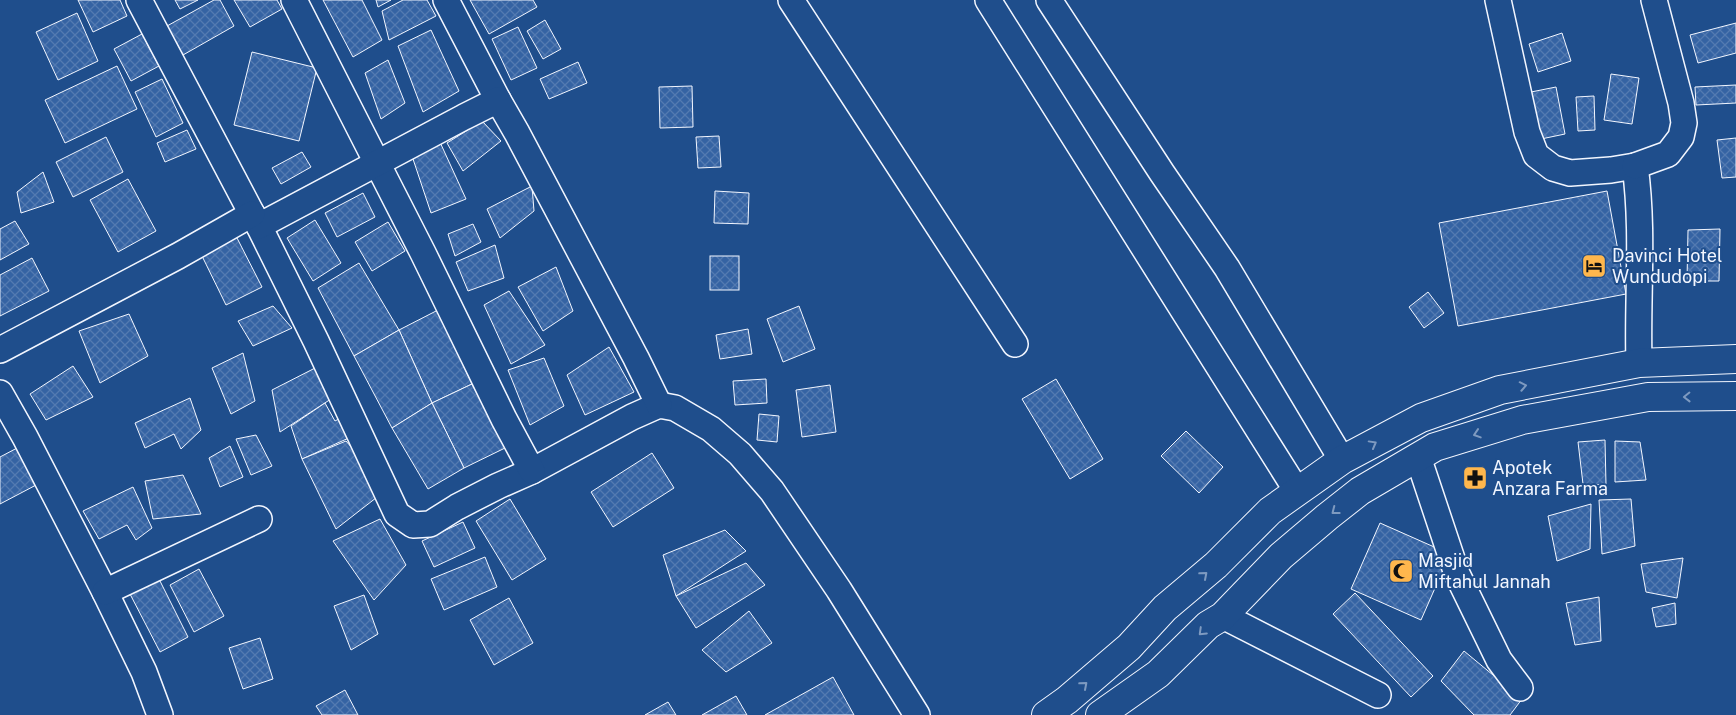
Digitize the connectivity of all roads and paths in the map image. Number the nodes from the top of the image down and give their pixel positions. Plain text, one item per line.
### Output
1 (139, 0) edge
2 (294, 0) edge
3 (446, 0) edge
4 (790, 0) edge
5 (988, 0) edge
6 (1049, 0) edge
7 (1498, 0) edge
8 (1654, 0) edge
9 (498, 100) junction
10 (376, 163) junction
11 (1635, 166) junction
12 (256, 220) junction
13 (1015, 344) dead end
14 (0, 350) edge
15 (1736, 359) edge
16 (1639, 363) junction
17 (0, 393) edge
18 (1736, 396) edge
19 (659, 406) junction
20 (1418, 457) junction
21 (1342, 460) junction
22 (532, 471) junction
23 (1297, 492) junction
24 (259, 519) dead end
25 (105, 592) junction
26 (1223, 616) junction
27 (1520, 688) dead end
28 (1378, 695) dead end
29 (156, 714) edge
30 (917, 715) edge
31 (1046, 715) edge
32 (1100, 715) edge

1 - 12 street
2 - 10 street
3 - 9 street
4 - 13 street
5 - 23 street
6 - 21 street
7 - 11 street
8 - 11 street
9 - 10 street
9 - 19 street
10 - 12 street
10 - 22 street
11 - 16 street
12 - 14 street
12 - 22 street
15 - 16 highway
21 -> 16 highway
17 - 25 street
18 -> 20 highway
19 - 22 street
19 - 30 street
20 -> 26 highway
20 - 27 street
21 - 23 highway
31 -> 23 highway
24 - 25 street
25 - 29 street
26 - 28 street
26 -> 32 highway

